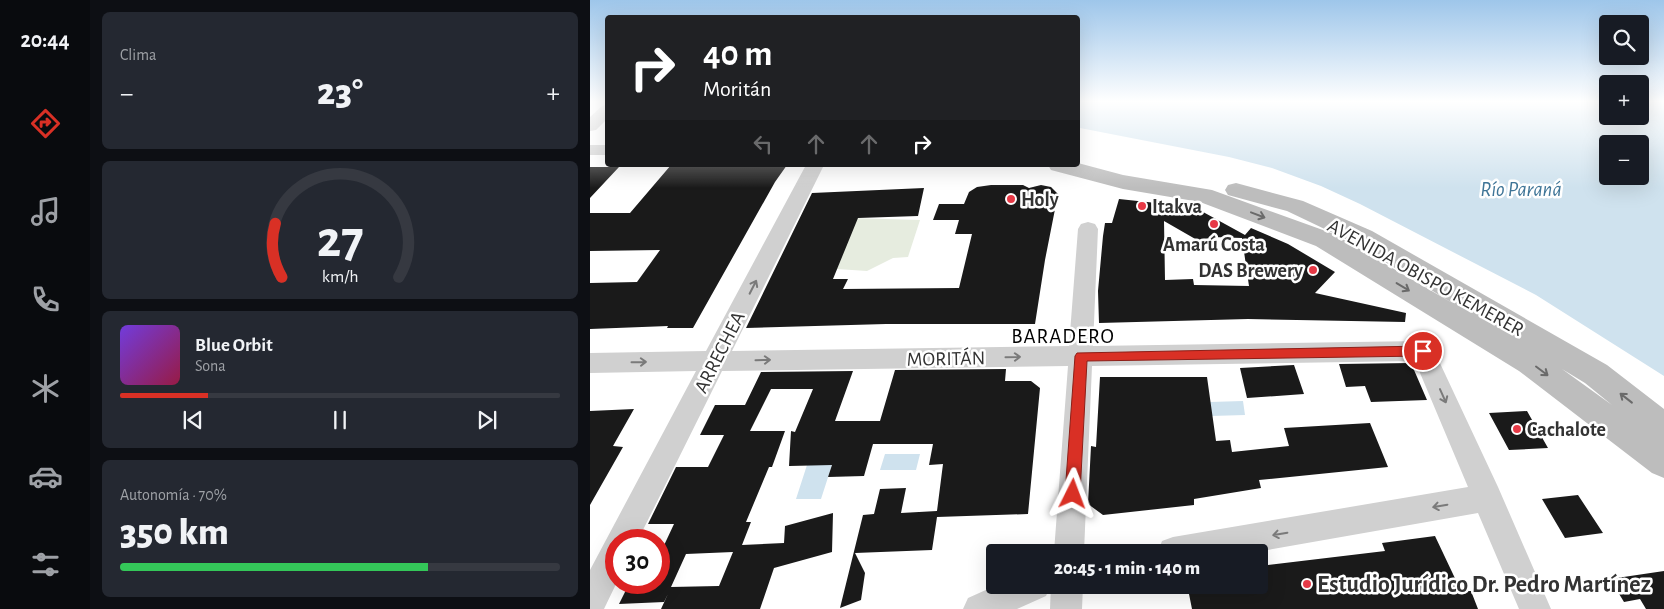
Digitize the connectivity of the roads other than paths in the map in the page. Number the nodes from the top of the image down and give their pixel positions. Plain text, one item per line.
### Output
1 (590, 150) edge
2 (605, 150) edge
3 (1080, 155) edge
4 (814, 167) edge
5 (1067, 167) edge
6 (1088, 229) dead end
7 (1081, 356) junction
8 (714, 361) junction
9 (590, 363) edge
10 (1664, 428) edge
11 (1664, 462) edge
12 (1488, 497) junction
13 (628, 529) edge
14 (1069, 544) edge
15 (1219, 544) edge
16 (605, 574) edge
17 (1014, 594) edge
18 (1067, 594) edge
19 (590, 603) edge
20 (979, 609) edge
21 (1066, 609) edge
22 (1535, 609) edge

1 - 2 street
10 -> 3 main road, AVENIDA OBISPO KEMERER
8 -> 4 street, ARRECHEA
5 -> 11 main road, AVENIDA OBISPO KEMERER
6 - 7 street
8 -> 7 street, MORITÁN
7 -> 12 street, MORITÁN
7 - 14 street
9 -> 8 street, MORITÁN
8 - 13 street, ARRECHEA
12 -> 15 street
12 - 22 street
16 - 19 street
17 - 20 street
18 - 21 street

